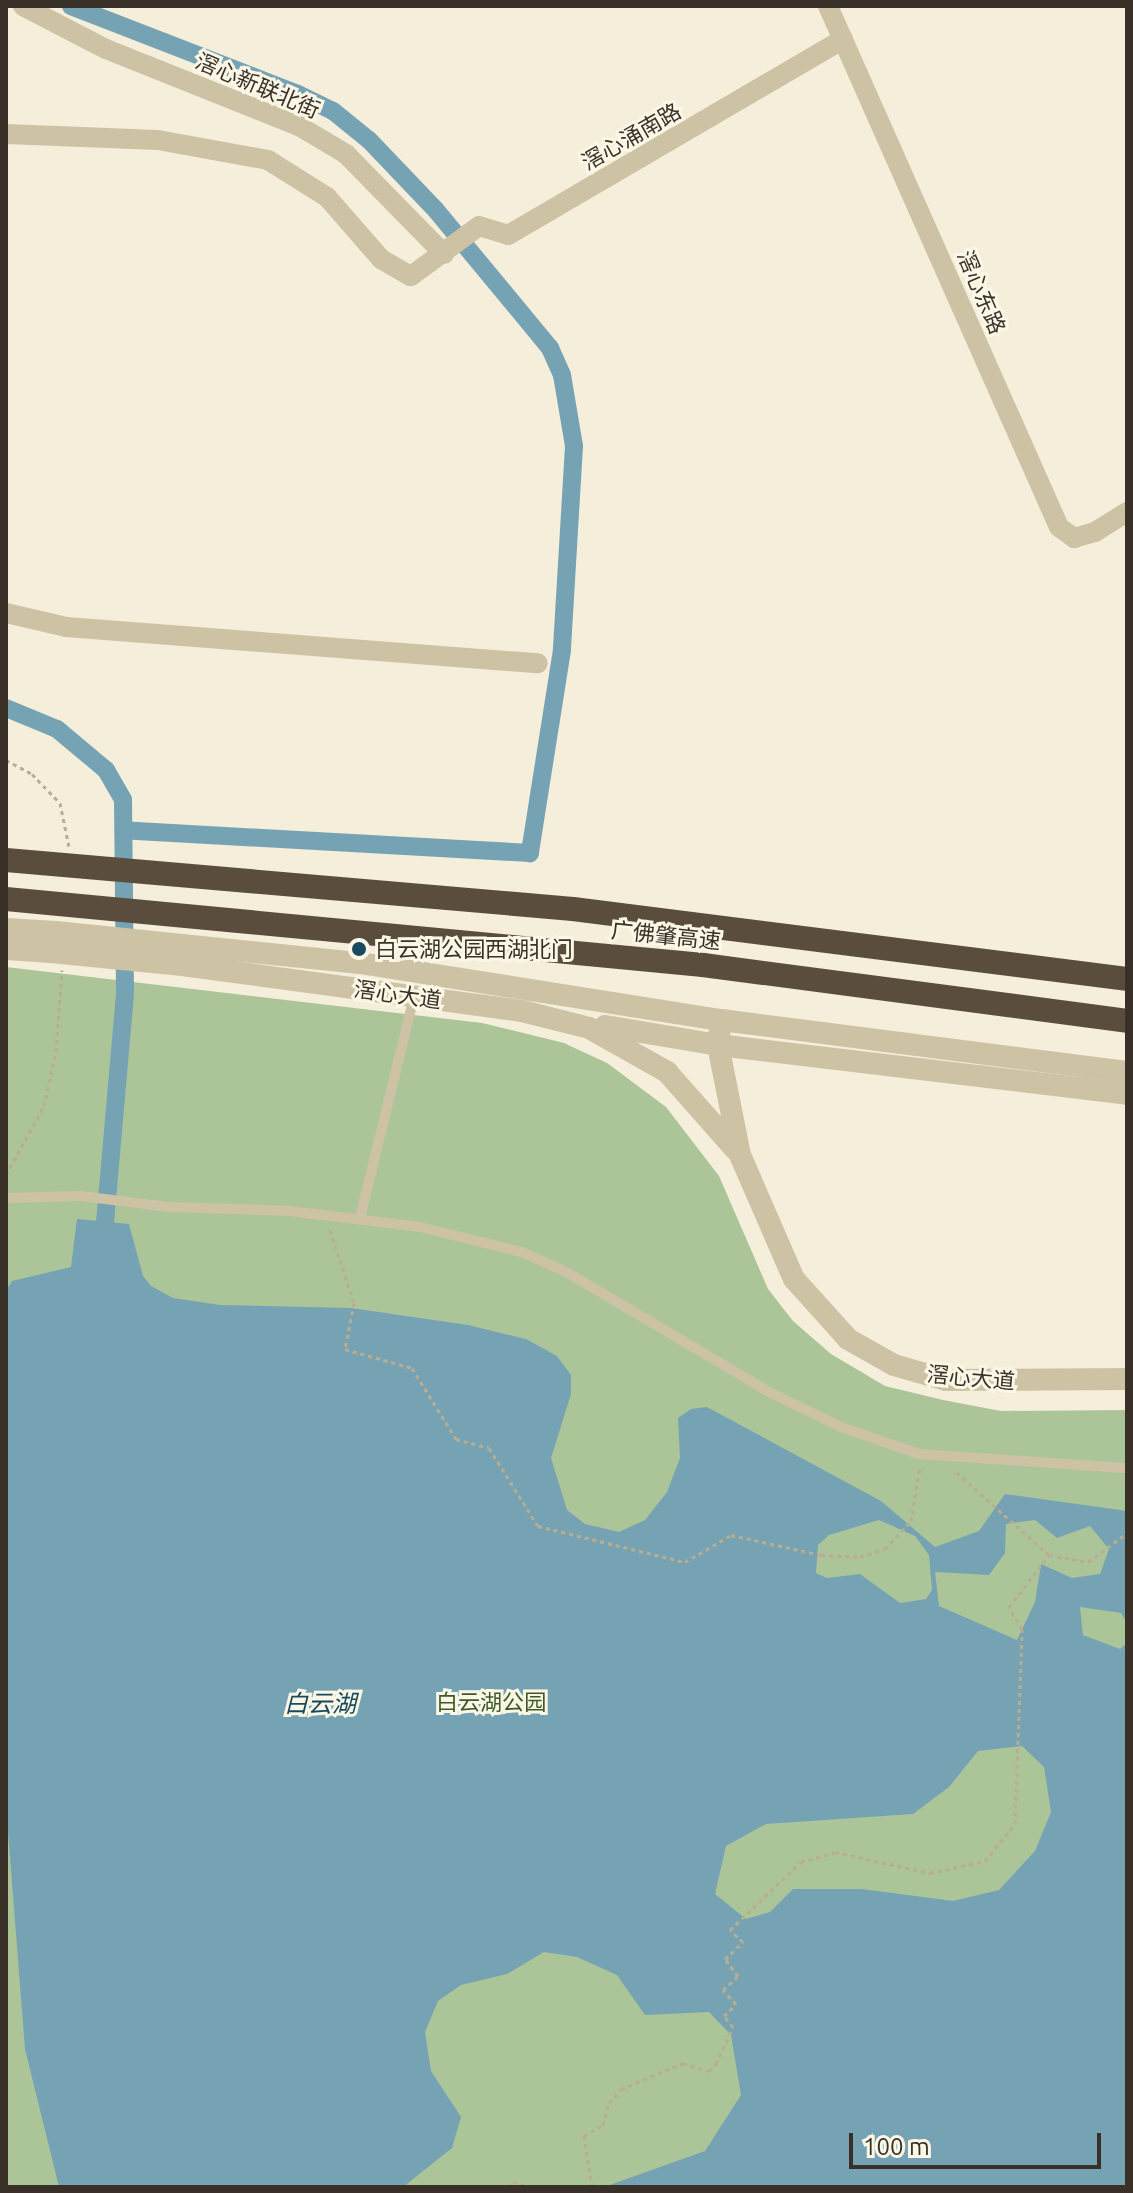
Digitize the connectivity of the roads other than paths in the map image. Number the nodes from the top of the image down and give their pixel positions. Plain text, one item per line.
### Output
1 (23, 6) edge
2 (828, 6) edge
3 (843, 39) junction
4 (6, 134) edge
5 (444, 254) junction
6 (1127, 512) edge
7 (6, 613) edge
8 (538, 663) dead end
9 (6, 860) edge
10 (6, 899) edge
11 (6, 929) edge
12 (53, 942) junction
13 (6, 949) edge
14 (182, 955) junction
15 (1127, 979) edge
16 (414, 995) junction
17 (523, 1000) junction
18 (721, 1020) junction
19 (1127, 1021) edge
20 (718, 1045) junction
21 (1127, 1072) edge
22 (1127, 1094) edge
23 (740, 1155) junction
24 (6, 1198) edge
25 (360, 1218) junction
26 (1127, 1379) edge
27 (1127, 1468) edge

1 - 5 street, 滘心新联北街
2 - 3 street, 滘心东路
3 - 5 street, 滘心涌南路
3 - 6 street, 滘心东路
4 - 5 street, 滘心涌南路
7 - 8 street
9 - 15 highway, 广佛肇高速, bridge
10 - 19 highway, 广佛肇高速, bridge
11 - 12 street, 滘心大道
12 - 13 street, 滘心大道
12 - 14 street, 滘心大道, bridge
14 - 16 street, 滘心大道
14 - 17 street, 滘心大道
16 - 17 street, 滘心大道
16 - 25 lane
17 - 18 street
17 - 20 street
17 - 23 street, 滘心大道
18 - 20 street, 滘心大道
18 - 21 street
20 - 22 street
20 - 23 street, 滘心大道
23 - 26 street, 滘心大道
24 - 25 lane
25 - 27 lane

